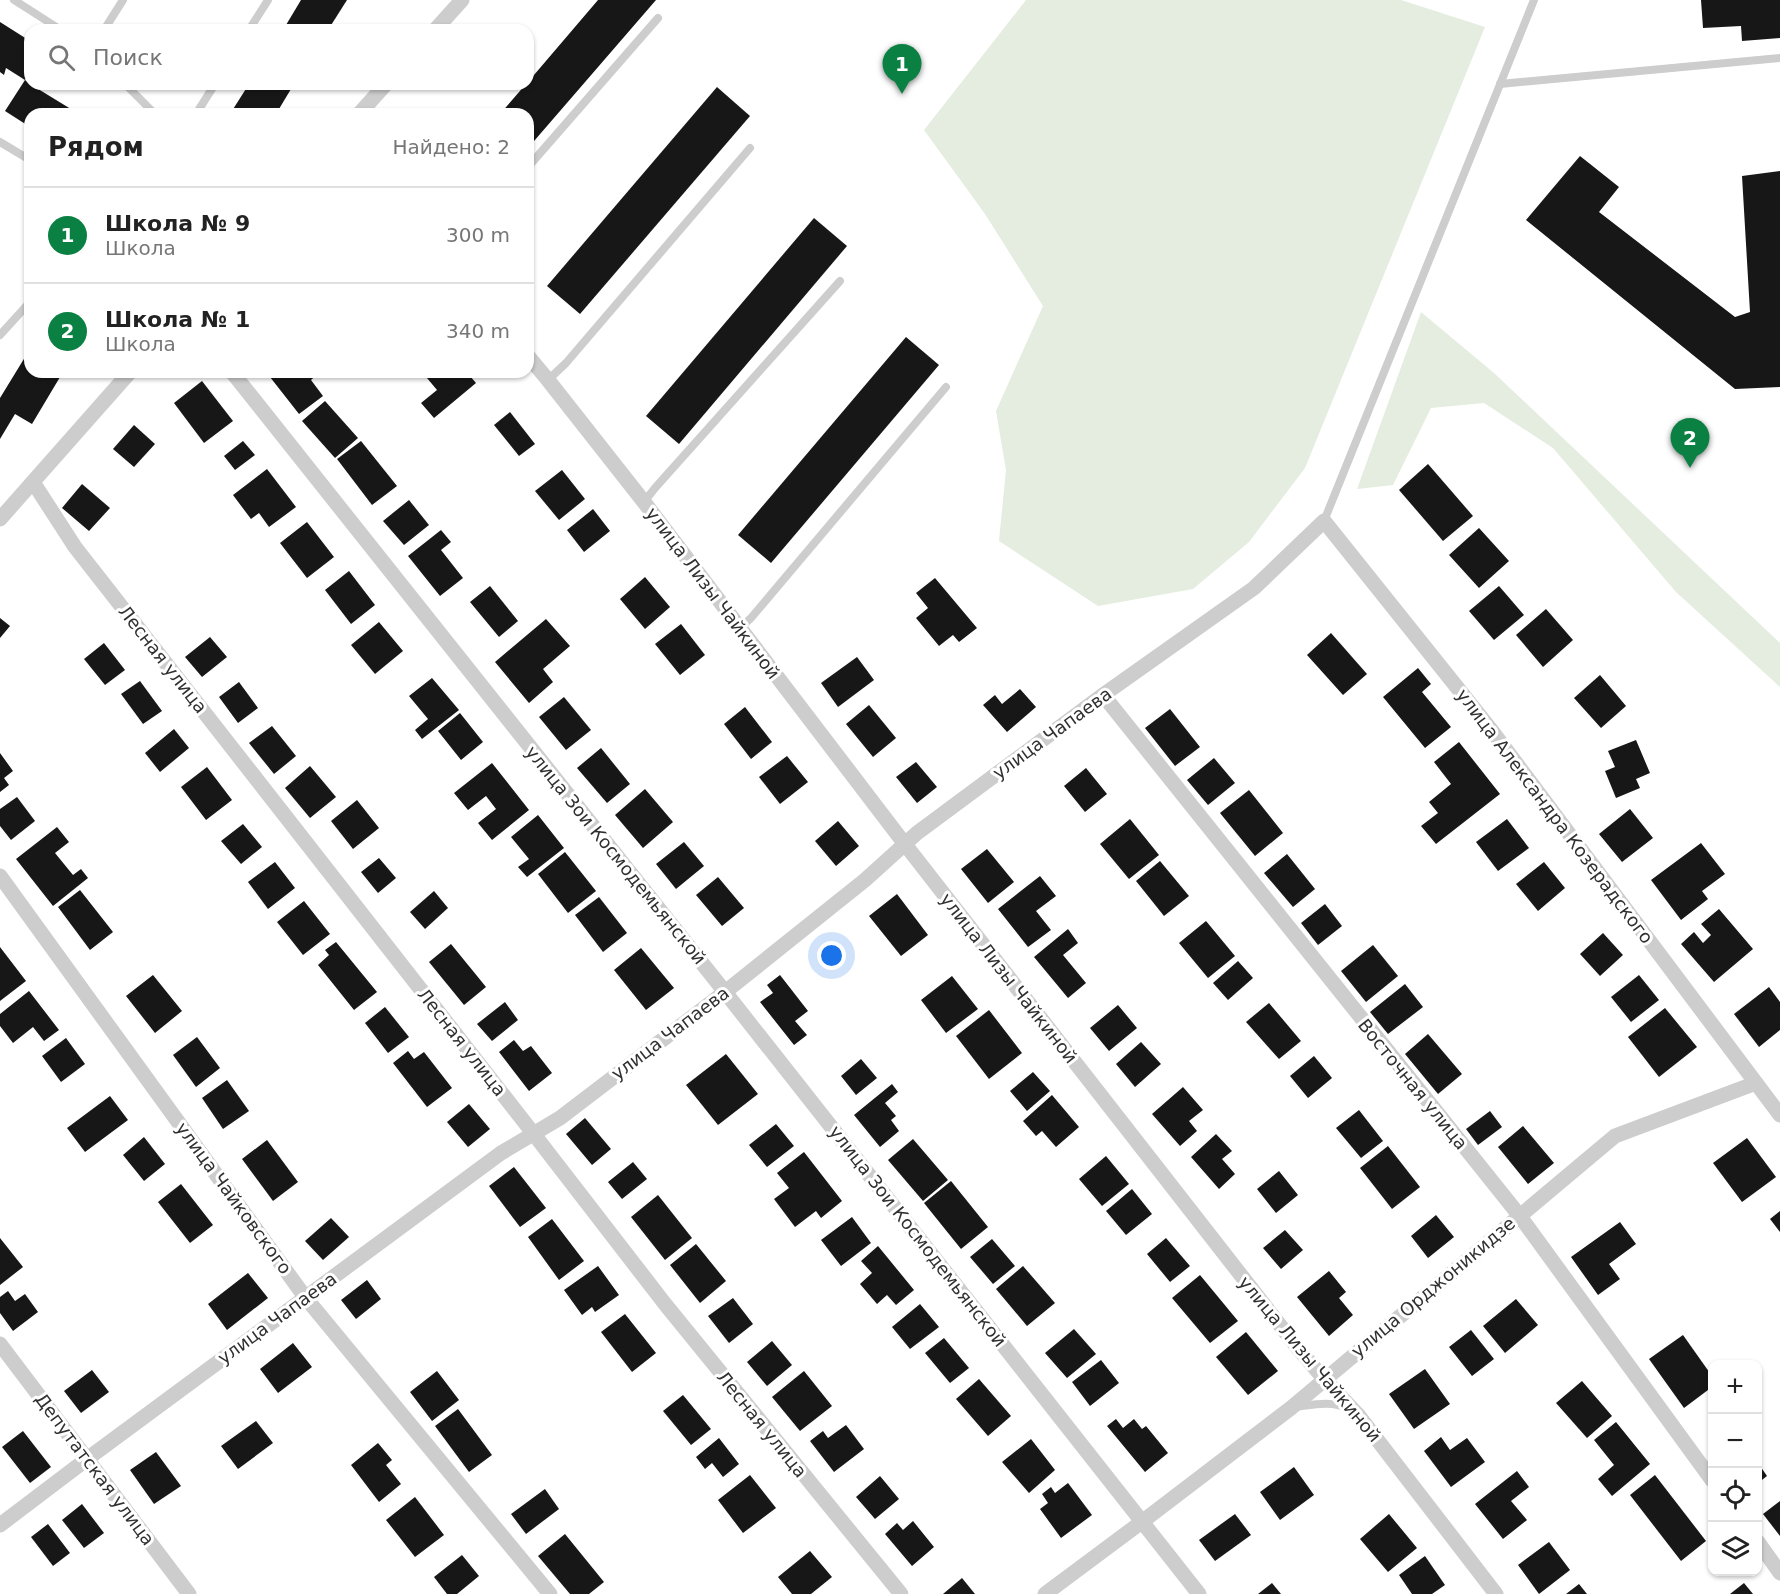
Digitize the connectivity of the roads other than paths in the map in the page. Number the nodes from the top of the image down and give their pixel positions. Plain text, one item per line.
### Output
1 (14, 0) edge
2 (123, 0) edge
3 (268, 0) edge
4 (462, 0) edge
5 (1534, 0) edge
6 (658, 18) dead end
7 (52, 24) edge
8 (108, 24) edge
9 (253, 24) edge
10 (440, 24) edge
11 (1780, 58) edge
12 (1500, 84) junction
13 (131, 90) edge
14 (211, 90) edge
15 (381, 90) edge
16 (148, 108) edge
17 (200, 108) edge
18 (364, 108) edge
19 (0, 142) edge
20 (750, 148) dead end
21 (24, 156) edge
22 (534, 160) edge
23 (840, 281) dead end
24 (24, 309) edge
25 (0, 335) edge
26 (534, 363) edge
27 (125, 378) edge
28 (237, 378) edge
29 (548, 380) junction
30 (946, 387) dead end
31 (33, 482) junction
32 (644, 502) junction
33 (0, 519) edge
34 (1324, 521) junction
35 (740, 629) junction
36 (1103, 695) junction
37 (904, 843) junction
38 (0, 876) edge
39 (725, 992) junction
40 (1756, 1083) junction
41 (1780, 1115) edge
42 (533, 1132) junction
43 (1519, 1215) junction
44 (305, 1297) junction
45 (0, 1344) edge
46 (1324, 1379) junction
47 (1291, 1408) junction
48 (1359, 1416) junction
49 (87, 1459) junction
50 (1708, 1473) edge
51 (1143, 1521) junction
52 (0, 1525) edge
53 (1762, 1548) edge
54 (1780, 1573) edge
55 (189, 1594) edge
56 (549, 1594) edge
57 (901, 1594) edge
58 (1045, 1594) edge
59 (1199, 1594) edge
60 (1496, 1594) edge

1 - 7 lane
2 - 8 lane
3 - 9 lane
4 - 10 street
5 - 12 lane
6 - 22 lane
11 - 12 lane
12 - 34 lane
13 - 16 lane
14 - 17 lane
15 - 18 street
19 - 21 lane
20 - 29 lane
23 - 32 lane
24 - 25 lane
26 - 29 street, улица Лизы Чайкиной
27 - 31 street
28 - 39 street, улица Зои Космодемьянской
29 - 32 street, улица Лизы Чайкиной
30 - 35 lane
31 - 33 street
31 - 42 street, Лесная улица
32 - 35 street, улица Лизы Чайкиной
34 - 36 street, улица Чапаева
34 - 40 street, улица Александра Козерадского
35 - 37 street, улица Лизы Чайкиной
36 - 37 street, улица Чапаева
36 - 43 street, Восточная улица
37 - 39 street, улица Чапаева
37 - 46 street, улица Лизы Чайкиной
38 - 44 street, улица Чайковского
39 - 42 street, улица Чапаева
39 - 51 street, улица Зои Космодемьянской
40 - 41 street, улица Александра Козерадского
40 - 43 street, улица Орджоникидзе
42 - 44 street, улица Чапаева
42 - 57 street, Лесная улица
43 - 46 street, улица Орджоникидзе
43 - 50 street, Восточная улица
44 - 49 street, улица Чапаева
44 - 56 street, улица Чайковского
45 - 49 street, Депутатская улица
46 - 47 street, улица Орджоникидзе
46 - 48 street, улица Лизы Чайкиной
47 - 48 lane
47 - 51 street, улица Орджоникидзе
48 - 60 street, улица Лизы Чайкиной
49 - 52 street, улица Чапаева
49 - 55 street, Депутатская улица
51 - 58 street, улица Орджоникидзе
51 - 59 street, улица Зои Космодемьянской
53 - 54 street

